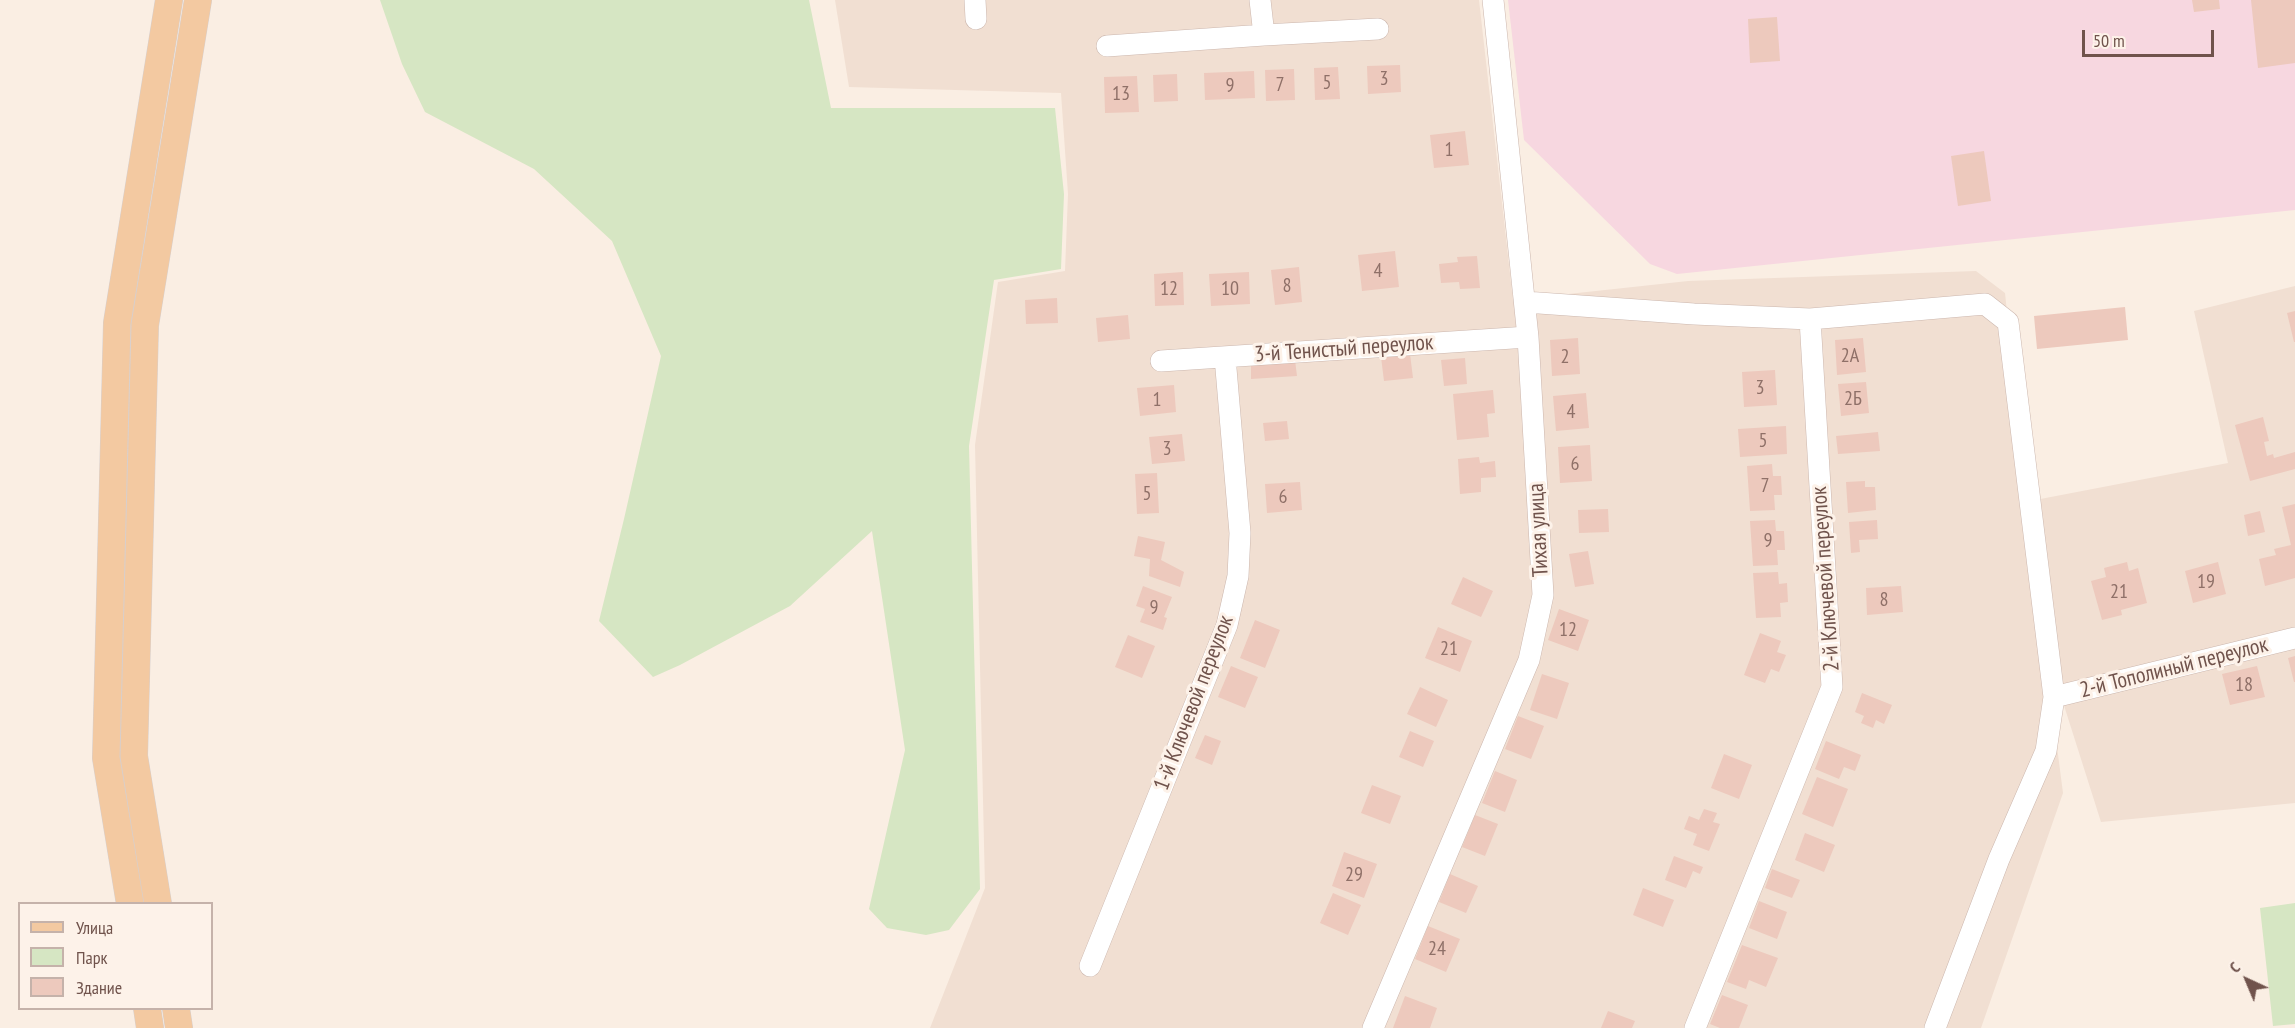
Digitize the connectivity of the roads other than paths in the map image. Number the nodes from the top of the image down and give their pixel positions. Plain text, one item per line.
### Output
1 (169, 0) edge
2 (198, 0) edge
3 (1260, 0) edge
4 (1493, 0) edge
5 (1378, 29) dead end
6 (1264, 35) junction
7 (1107, 46) dead end
8 (1525, 302) junction
9 (1810, 319) junction
10 (1528, 337) junction
11 (1225, 357) junction
12 (1161, 361) dead end
13 (2295, 638) edge
14 (2054, 698) junction
15 (130, 902) edge
16 (158, 902) edge
17 (1089, 966) dead end
18 (147, 1010) edge
19 (176, 1010) edge
20 (150, 1028) edge
21 (179, 1028) edge
22 (1373, 1028) edge
23 (1695, 1028) edge
24 (1935, 1028) edge

1 - 15 main road
2 - 16 main road
3 - 6 street
4 - 8 street, Тихая улица
5 - 6 street
6 - 7 street
8 - 9 street
8 - 10 street, Тихая улица
9 - 14 street
9 - 23 street, 2-й Ключевой переулок
10 - 11 street, 3-й Тенистый переулок
10 - 22 street, Тихая улица
11 - 12 street, 3-й Тенистый переулок
11 - 17 street, 1-й Ключевой переулок
13 - 14 street, 2-й Тополиный переулок
14 - 24 street
18 - 20 main road
19 - 21 main road

